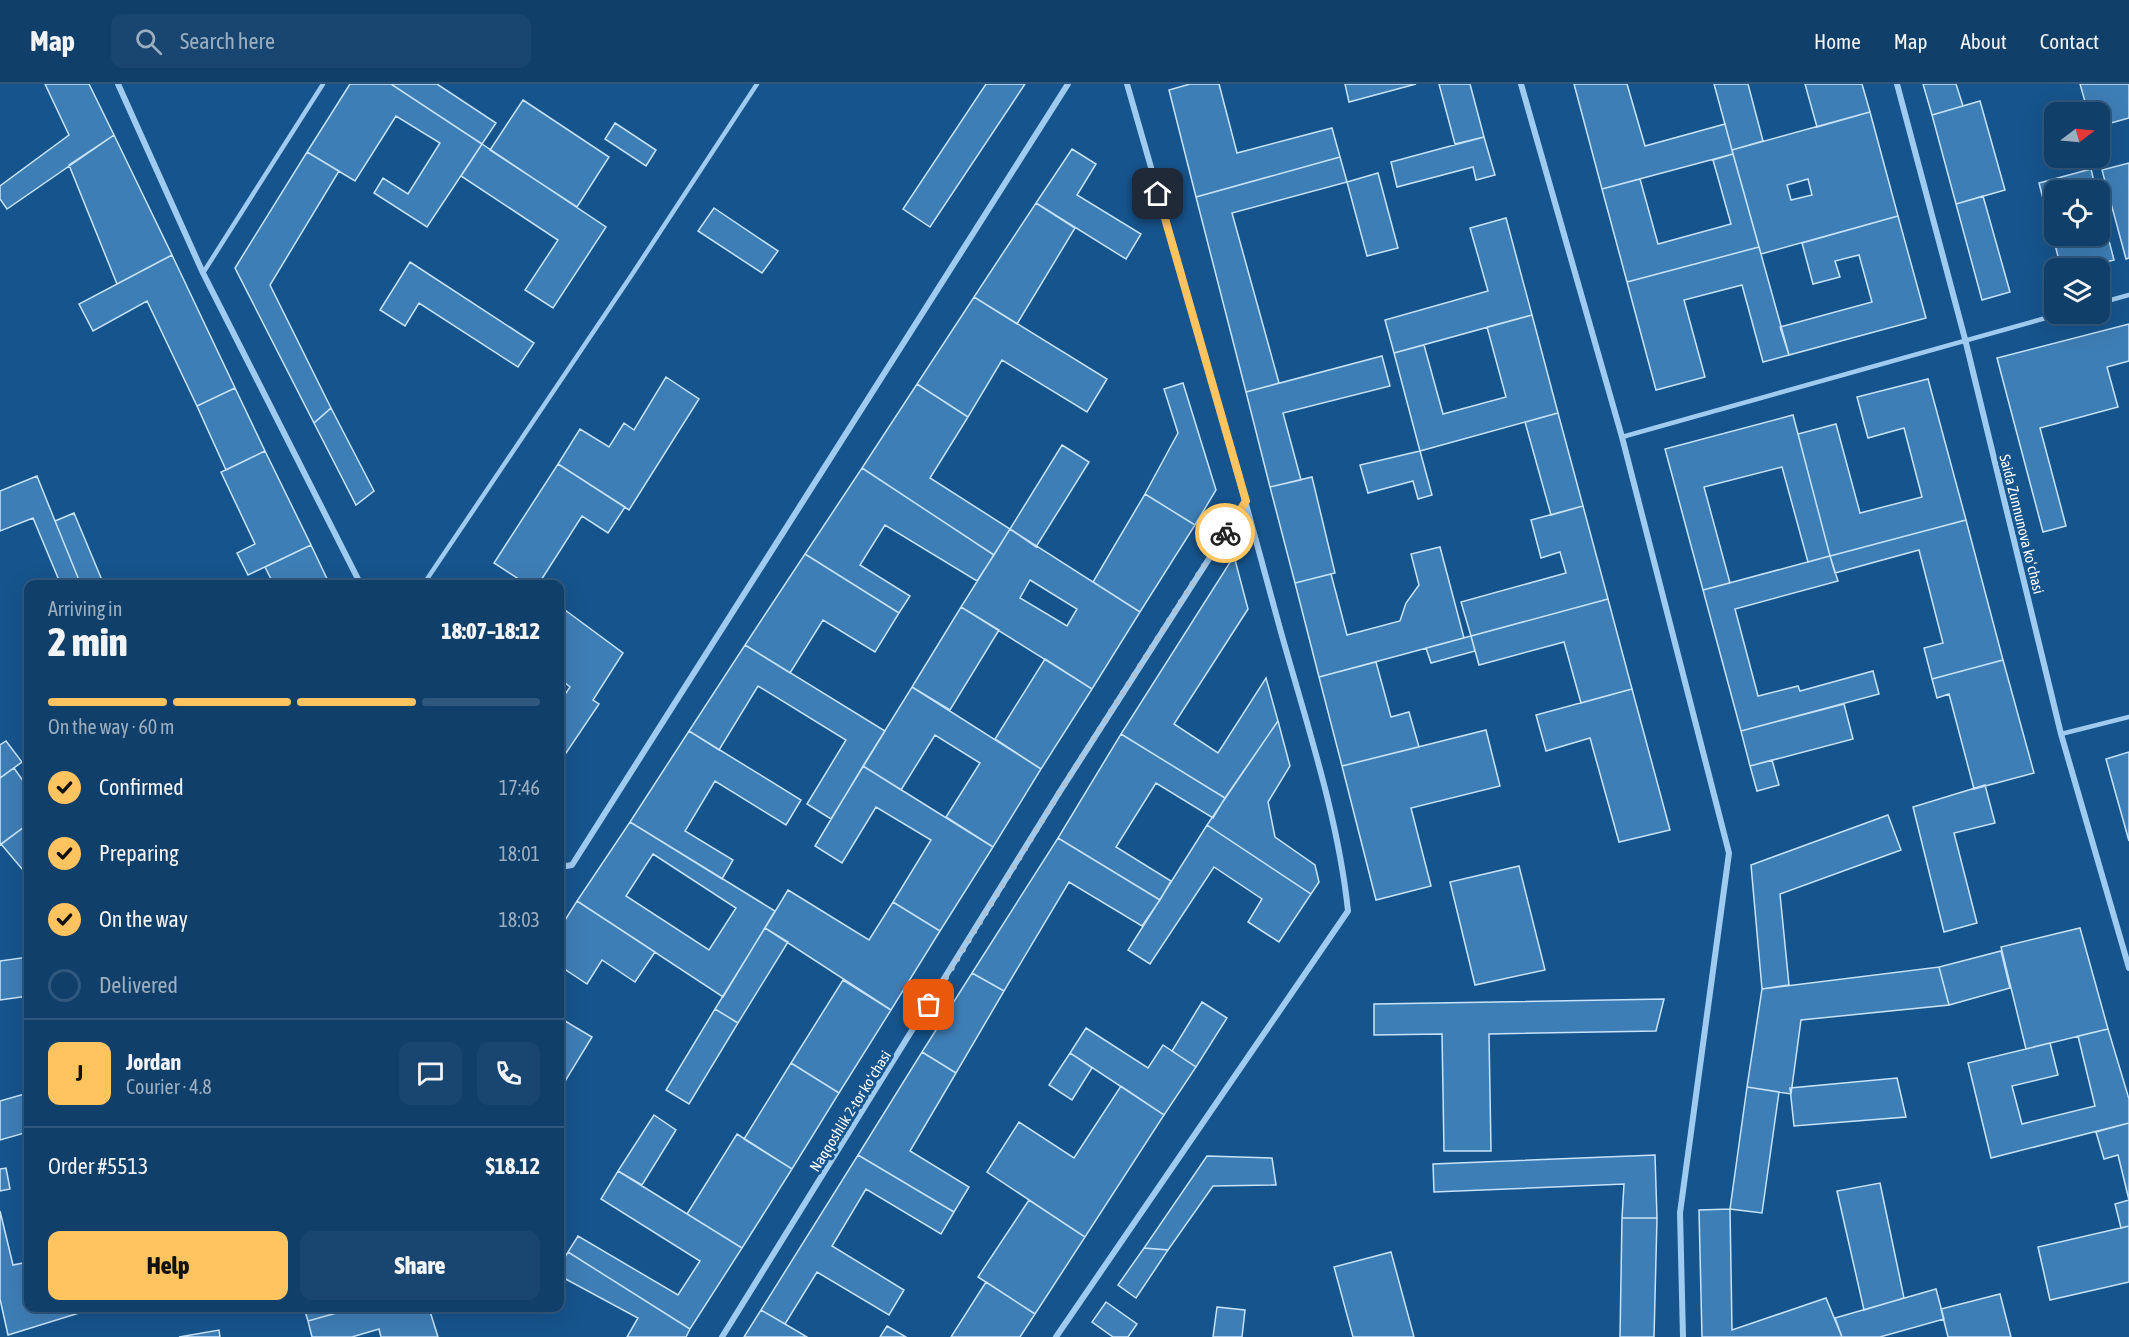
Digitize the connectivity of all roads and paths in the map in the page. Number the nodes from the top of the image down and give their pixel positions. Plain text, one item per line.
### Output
1 (118, 84) edge
2 (323, 84) edge
3 (757, 84) edge
4 (1068, 84) edge
5 (1127, 84) edge
6 (1521, 84) edge
7 (1897, 84) edge
8 (203, 273) junction
9 (2129, 295) edge
10 (2110, 300) edge
11 (2044, 318) edge
12 (1965, 339) junction
13 (1622, 437) junction
14 (1246, 501) junction
15 (358, 580) edge
16 (426, 580) edge
17 (2129, 717) edge
18 (2061, 734) junction
19 (564, 866) edge
20 (2129, 968) edge
21 (722, 1337) edge
22 (1056, 1337) edge
23 (1683, 1337) edge

1 - 8 street
2 - 8 lane
3 - 16 lane
4 - 19 street
5 - 14 street
6 - 13 street
7 - 12 street, Saida Zunnunova koʻchasi
8 - 15 street
9 - 10 lane
11 - 12 lane
12 - 13 lane
12 - 18 street, Saida Zunnunova koʻchasi
13 - 23 street
14 - 21 street, Naqqoshlik 2-tor koʻchasi
14 - 22 street
17 - 18 lane
18 - 20 street, Saida Zunnunova koʻchasi

